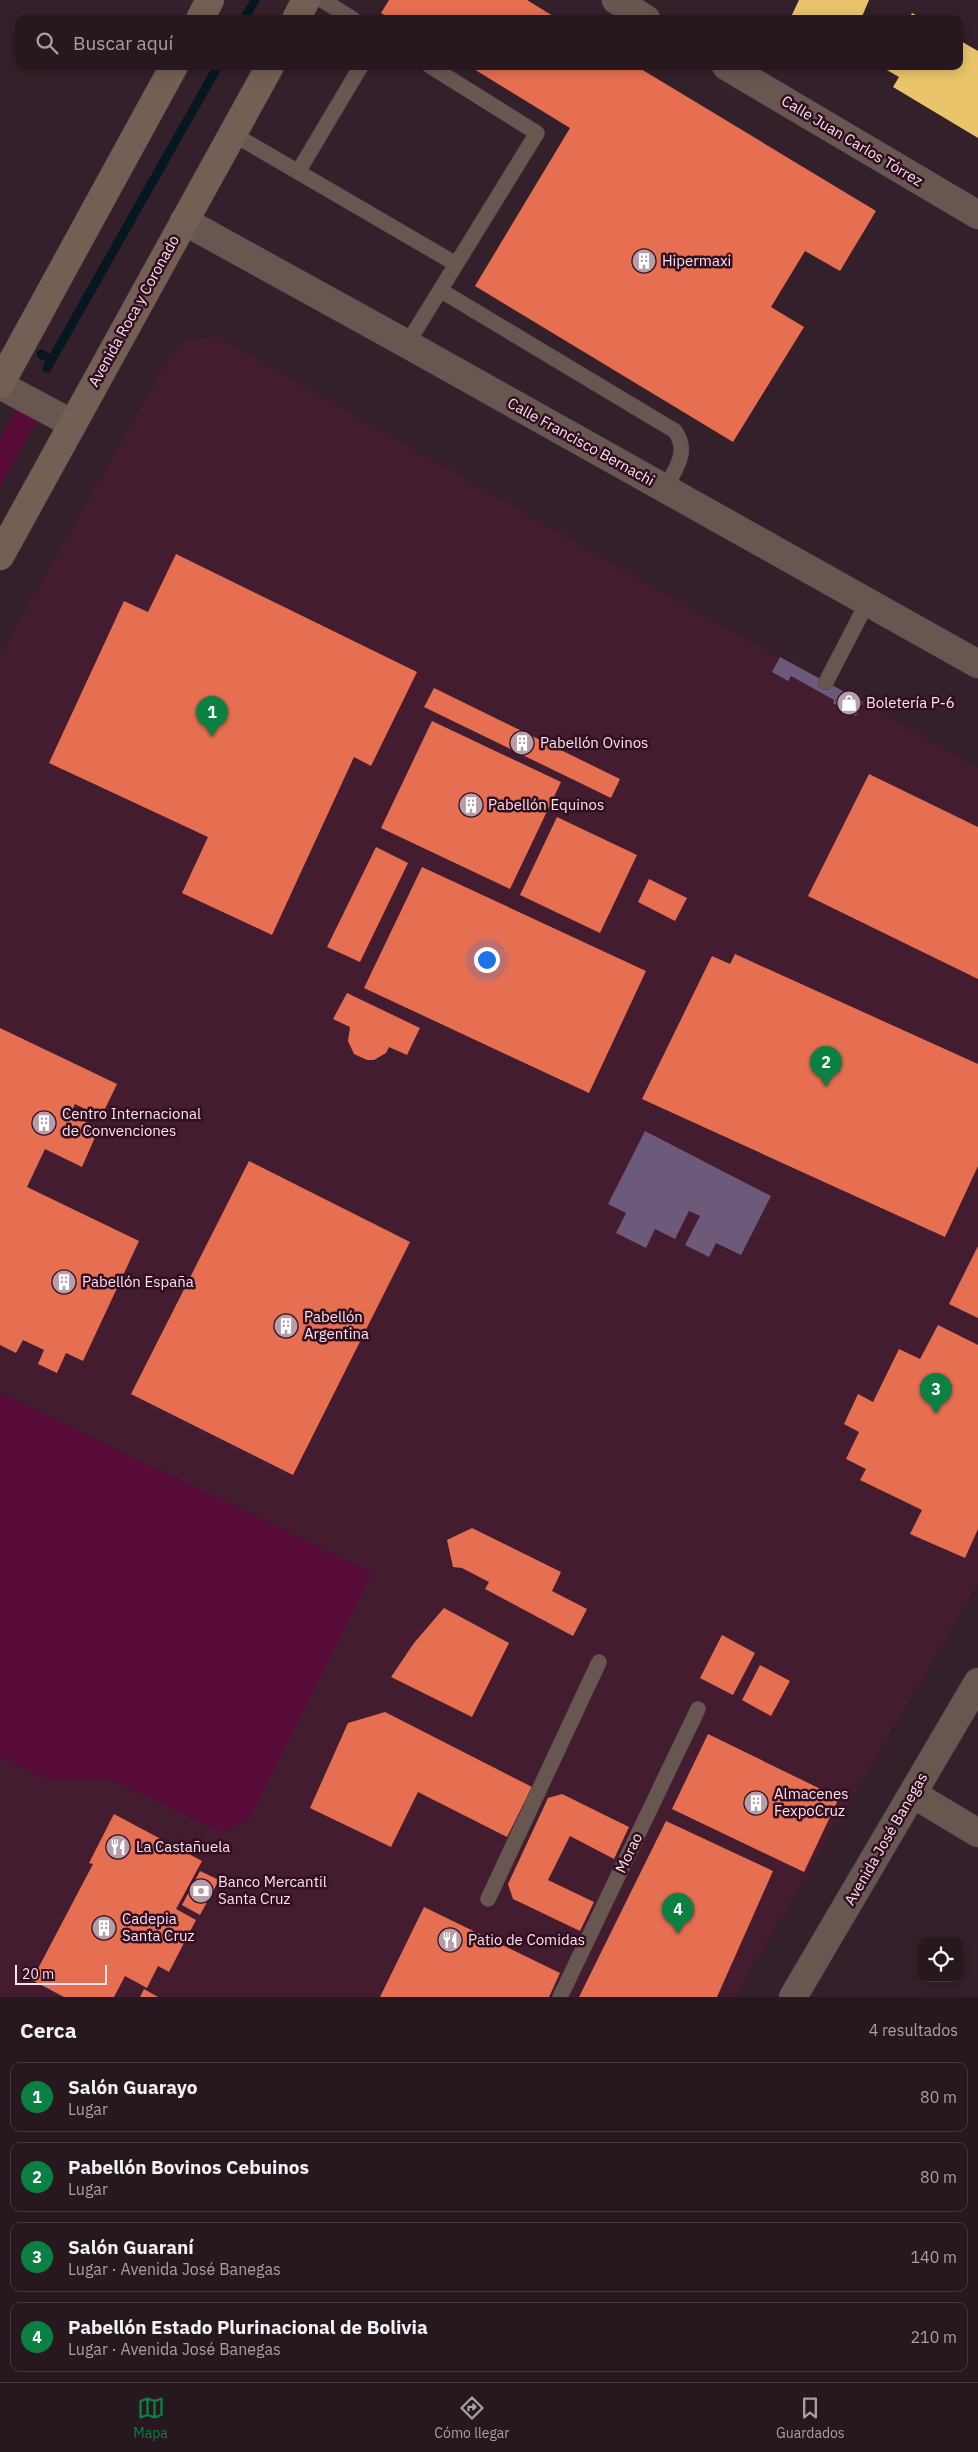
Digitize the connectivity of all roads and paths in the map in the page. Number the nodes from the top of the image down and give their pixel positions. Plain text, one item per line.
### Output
1 (210, 0) edge
2 (306, 0) edge
3 (322, 0) edge
4 (616, 0) edge
5 (202, 15) edge
6 (298, 15) edge
7 (346, 15) edge
8 (640, 15) edge
9 (172, 70) edge
10 (268, 70) edge
11 (359, 70) edge
12 (436, 70) edge
13 (733, 70) edge
14 (233, 134) junction
15 (298, 172) junction
16 (978, 215) edge
17 (184, 221) junction
18 (456, 264) junction
19 (440, 290) junction
20 (407, 344) junction
21 (0, 384) edge
22 (73, 424) junction
23 (665, 490) junction
24 (0, 556) edge
25 (867, 603) junction
26 (978, 664) edge
27 (826, 682) dead end
28 (599, 1662) dead end
29 (978, 1682) edge
30 (698, 1709) dead end
31 (913, 1794) junction
32 (978, 1833) edge
33 (488, 1899) dead end
34 (560, 1997) edge
35 (793, 1997) edge

1 - 5 main road
2 - 6 main road
3 - 7 lane
4 - 8 street
9 - 21 main road
10 - 14 main road, Avenida Roca y Coronado
11 - 15 lane
12 - 18 lane
13 - 16 street, Calle Juan Carlos Tórrez
14 - 15 lane
14 - 17 main road, Avenida Roca y Coronado
15 - 18 lane
17 - 20 street, Calle Francisco Bernachi
17 - 22 main road, Avenida Roca y Coronado
18 - 19 lane
19 - 20 lane
19 - 23 lane
20 - 23 street, Calle Francisco Bernachi
21 - 22 street
22 - 24 main road, Avenida Roca y Coronado
23 - 25 street, Calle Francisco Bernachi
25 - 26 street, Calle Francisco Bernachi
25 - 27 lane
28 - 33 lane
29 - 31 street, Avenida José Banegas
30 - 34 lane, Morao
31 - 32 street
31 - 35 street, Avenida José Banegas

